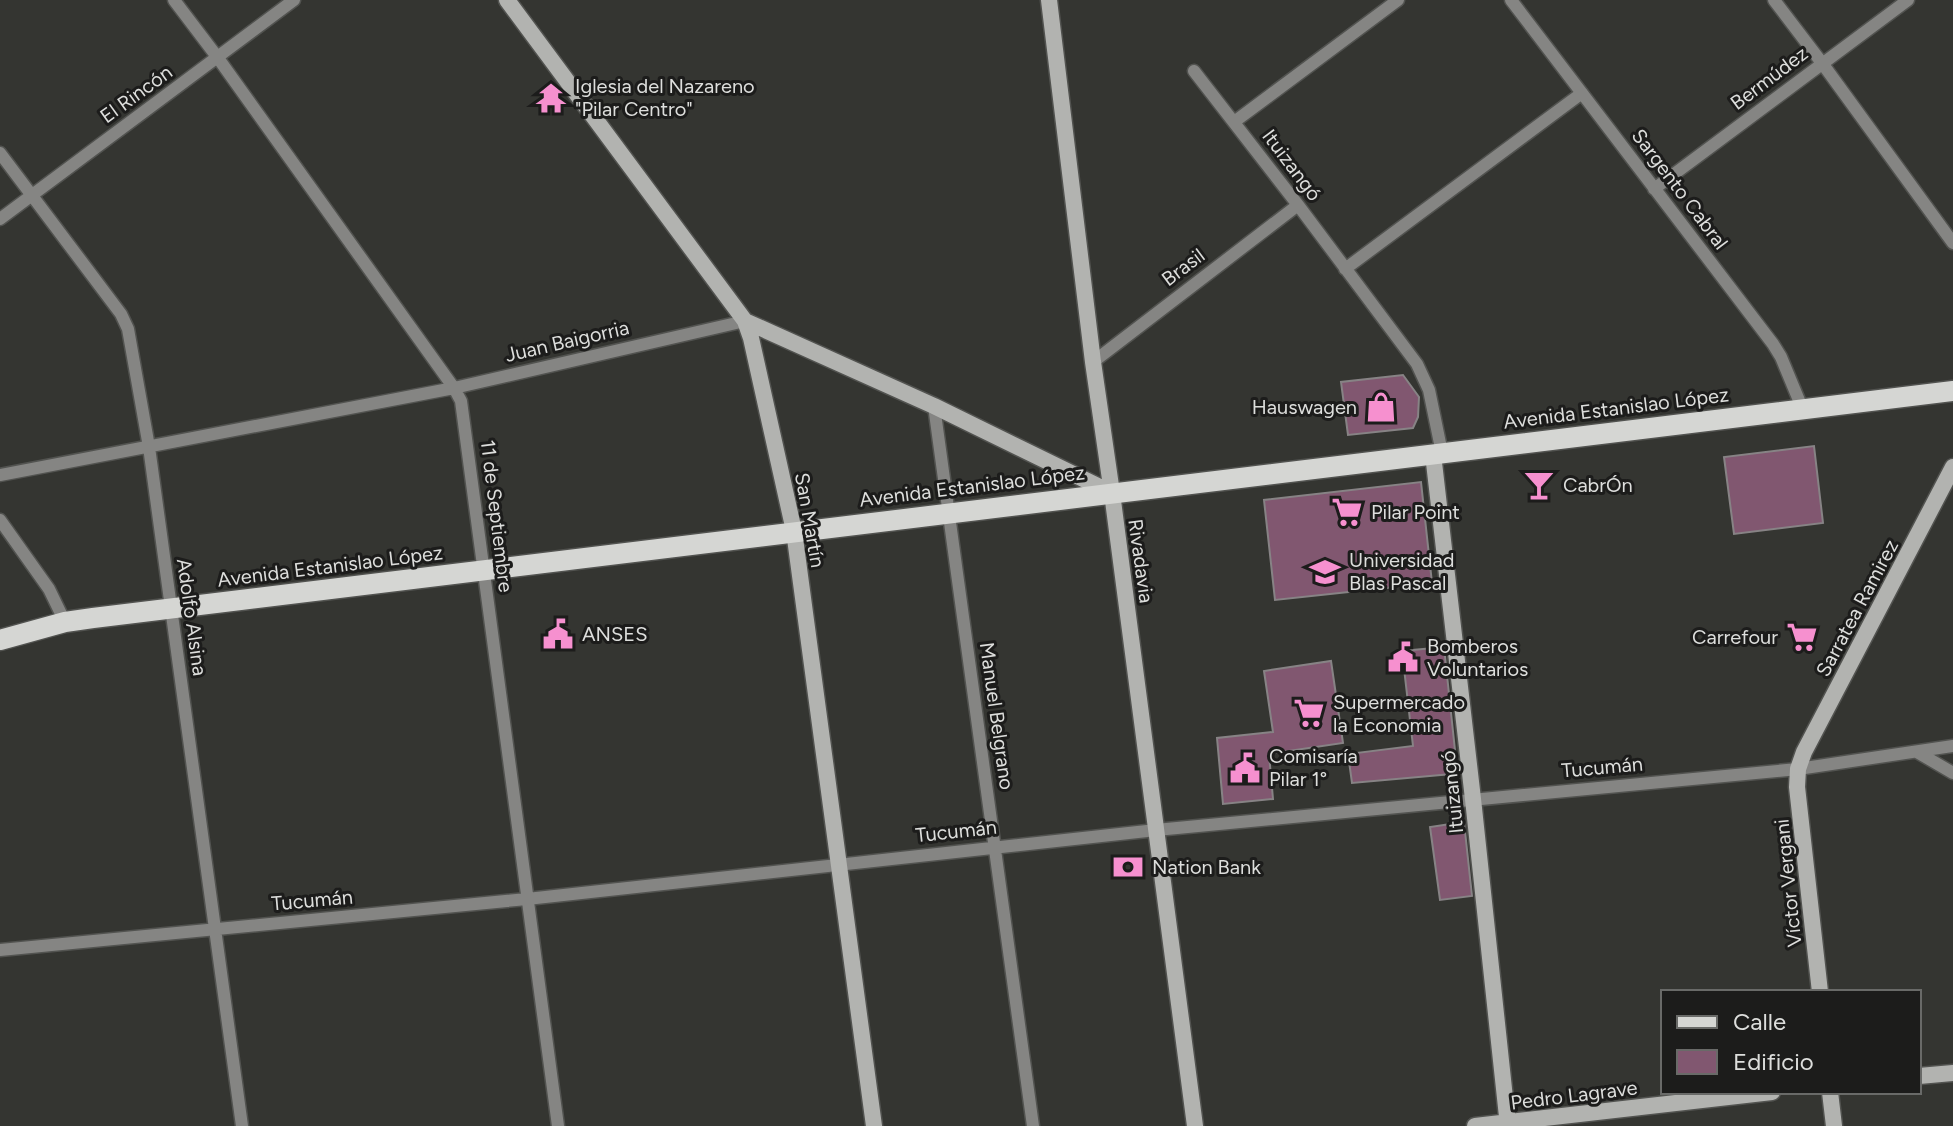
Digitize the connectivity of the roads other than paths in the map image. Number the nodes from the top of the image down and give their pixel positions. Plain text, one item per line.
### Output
1 (174, 0) edge
2 (294, 0) edge
3 (507, 0) edge
4 (1049, 0) edge
5 (1398, 0) edge
6 (1511, 0) edge
7 (1774, 0) edge
8 (1908, 0) edge
9 (218, 58) junction
10 (1822, 63) junction
11 (1194, 71) dead end
12 (1582, 93) junction
13 (1234, 122) junction
14 (0, 153) edge
15 (1654, 189) junction
16 (32, 195) junction
17 (1298, 205) junction
18 (0, 219) edge
19 (1953, 243) edge
20 (1345, 269) junction
21 (745, 321) junction
22 (1093, 362) junction
23 (454, 388) junction
24 (1953, 391) edge
25 (934, 406) junction
26 (1803, 410) junction
27 (149, 447) junction
28 (1437, 454) junction
29 (1953, 467) edge
30 (0, 475) edge
31 (1112, 493) junction
32 (949, 514) junction
33 (0, 520) edge
34 (794, 531) junction
35 (483, 572) junction
36 (171, 609) junction
37 (65, 622) junction
38 (0, 640) edge
39 (1953, 746) edge
40 (1917, 752) junction
41 (1798, 769) junction
42 (1953, 773) edge
43 (1473, 799) junction
44 (1156, 830) junction
45 (994, 847) junction
46 (838, 865) junction
47 (527, 899) junction
48 (215, 929) junction
49 (0, 950) edge
50 (1820, 990) edge
51 (1953, 1073) edge
52 (1921, 1076) edge
53 (1756, 1094) edge
54 (1830, 1094) edge
55 (1508, 1124) edge
56 (242, 1126) edge
57 (558, 1126) edge
58 (874, 1126) edge
59 (1033, 1126) edge
60 (1195, 1126) edge
61 (1475, 1126) edge
62 (1834, 1126) edge

1 - 9 street, 11 de Septiembre
2 - 9 street, El Rincón
3 - 21 street, San Martín
4 - 22 street, Rivadavia
5 - 13 street
6 - 12 street, Sargento Cabral
7 - 10 street
8 - 10 street, Bermúdez
9 - 16 street, El Rincón
9 - 23 street, 11 de Septiembre
10 - 15 street, Bermúdez
10 - 19 street
11 - 13 street, Ituizangó
12 - 15 street, Sargento Cabral
12 - 20 street
13 - 17 street, Ituizangó
14 - 16 street, Adolfo Alsina
15 - 26 street, Sargento Cabral
16 - 18 street, El Rincón
16 - 27 street, Adolfo Alsina
17 - 20 street, Ituizangó
17 - 22 street, Brasil
20 - 28 street, Ituizangó
21 - 23 street, Juan Baigorria
21 - 25 street
21 - 34 street, San Martín
22 - 31 street, Rivadavia
23 - 27 street, Juan Baigorria
23 - 35 street, 11 de Septiembre
24 - 26 main road, Avenida Estanislao López
25 - 31 street
25 - 32 street, Manuel Belgrano
26 - 28 main road, Avenida Estanislao López
27 - 30 street, Juan Baigorria
27 - 36 street, Adolfo Alsina
28 - 31 main road, Avenida Estanislao López
28 - 43 street, Ituizangó
29 - 41 street, Sarratea Ramirez
31 - 32 main road, Avenida Estanislao López
31 - 44 street, Rivadavia
32 - 34 main road, Avenida Estanislao López
32 - 45 street, Manuel Belgrano
33 - 37 street
34 - 35 main road, Avenida Estanislao López
34 - 46 street, San Martín
35 - 36 main road, Avenida Estanislao López
35 - 47 street, 11 de Septiembre
36 - 37 main road, Avenida Estanislao López
36 - 48 street, Adolfo Alsina
37 - 38 main road, Avenida Estanislao López
39 - 40 street, Tucumán
40 - 41 street, Tucumán
40 - 42 street
41 - 43 street, Tucumán
41 - 50 street, Víctor Vergani
43 - 44 street, Tucumán
43 - 55 street, Ituizangó
44 - 45 street, Tucumán
44 - 60 street, Rivadavia
45 - 46 street, Tucumán
45 - 59 street, Manuel Belgrano
46 - 47 street, Tucumán
46 - 58 street, San Martín
47 - 48 street, Tucumán
47 - 57 street, 11 de Septiembre
48 - 49 street, Tucumán
48 - 56 street, Adolfo Alsina
51 - 52 street
53 - 55 street, Pedro Lagrave
54 - 62 street
55 - 61 street, Pedro Lagrave

